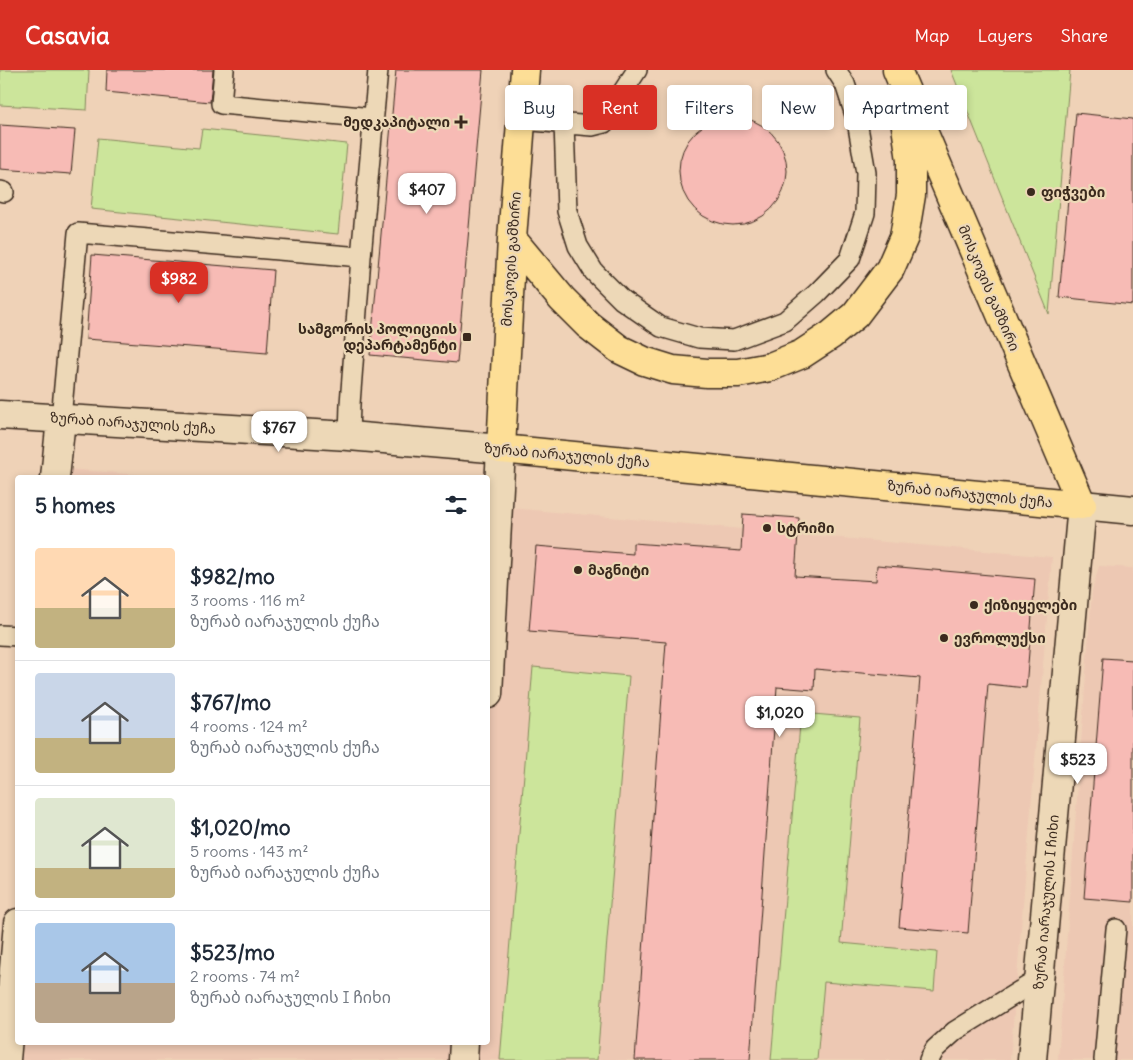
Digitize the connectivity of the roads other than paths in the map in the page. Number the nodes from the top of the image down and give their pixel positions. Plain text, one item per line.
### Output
1 (224, 70) edge
2 (378, 70) edge
3 (525, 70) edge
4 (637, 70) edge
5 (836, 70) edge
6 (898, 73) edge
7 (524, 85) edge
8 (373, 118) junction
9 (573, 124) edge
10 (520, 130) edge
11 (564, 130) edge
12 (512, 239) junction
13 (361, 257) junction
14 (0, 414) edge
15 (61, 418) junction
16 (349, 436) junction
17 (501, 449) junction
18 (55, 475) edge
19 (1082, 505) junction
20 (1133, 510) edge
21 (0, 636) edge
22 (15, 636) edge
23 (490, 656) edge
24 (1116, 929) dead end
25 (15, 957) edge
26 (1039, 978) junction
27 (464, 1045) edge
28 (6, 1060) edge
29 (463, 1060) edge
30 (929, 1060) edge
31 (1032, 1060) edge
32 (1104, 1060) edge

1 - 8 lane
2 - 8 lane
3 - 7 main road, მოსკოვის გამზირი
4 - 9 lane
5 - 11 lane
6 - 12 main road
6 - 19 main road, მოსკოვის გამზირი
8 - 13 lane
10 - 12 main road, მოსკოვის გამზირი
12 - 17 main road, მოსკოვის გამზირი
13 - 15 lane
13 - 16 lane
14 - 15 street, ზურაბ იარაჯულის ქუჩა
15 - 16 street, ზურაბ იარაჯულის ქუჩა
15 - 18 street
16 - 17 street, ზურაბ იარაჯულის ქუჩა
17 - 19 main road, ზურაბ იარაჯულის ქუჩა
17 - 23 street
19 - 20 street, ზურაბ იარაჯულის ქუჩა
19 - 26 street, ზურაბ იარაჯულის I ჩიხი
21 - 22 lane
24 - 32 lane
25 - 28 street
26 - 30 lane
26 - 31 street, ზურაბ იარაჯულის I ჩიხი
27 - 29 street

